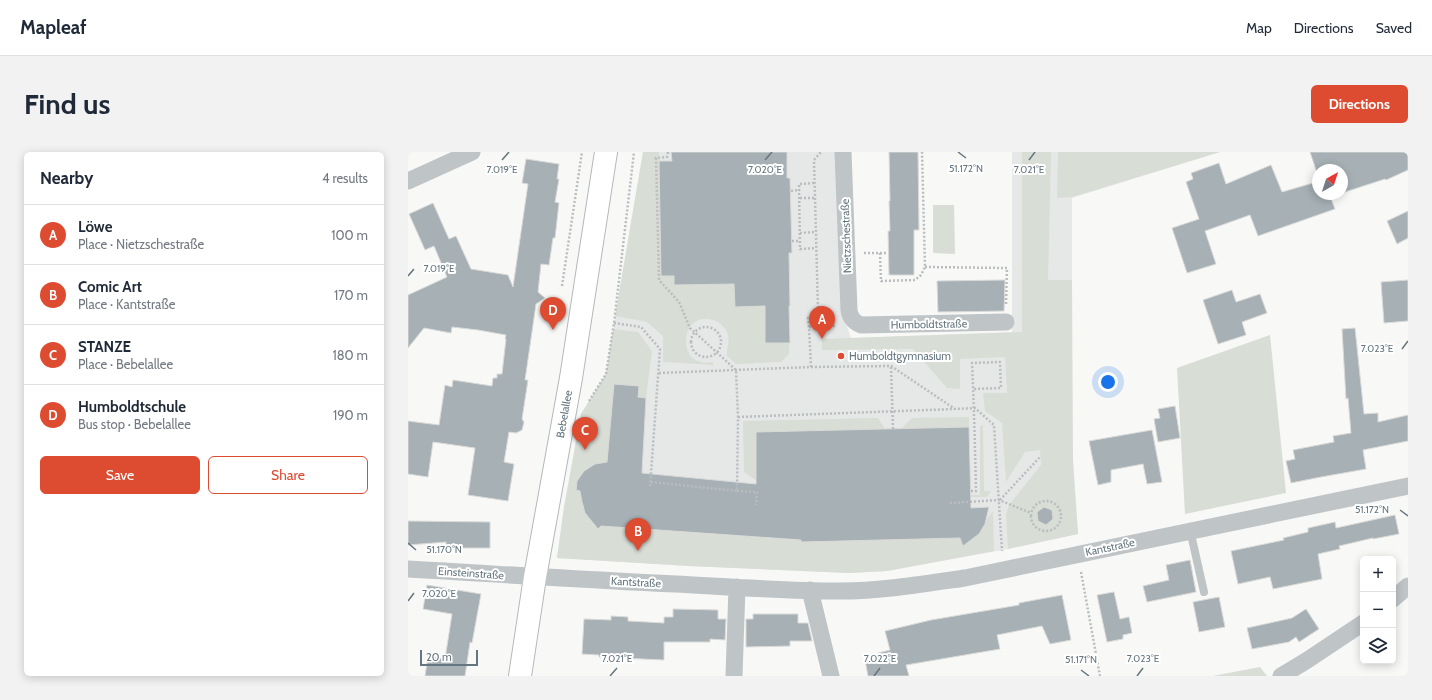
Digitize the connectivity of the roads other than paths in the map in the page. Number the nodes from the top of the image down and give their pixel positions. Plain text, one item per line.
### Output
1 (472, 152) edge
2 (606, 152) edge
3 (843, 152) edge
4 (408, 181) edge
5 (853, 320) joint
6 (1006, 322) road end
7 (1408, 486) edge
8 (1190, 530) junction
9 (408, 570) edge
10 (535, 577) junction
11 (1408, 586) edge
12 (737, 587) junction
13 (810, 590) junction
14 (1204, 592) dead end
15 (1396, 596) edge
16 (1360, 625) edge
17 (520, 676) edge
18 (734, 676) edge
19 (831, 676) edge
20 (1281, 676) edge

1 - 4 street
2 - 10 main road, Bebelallee
3 - 5 street, Nietzschestraße
5 - 6 street, Humboldtstraße
7 - 8 street, Kantstraße
8 - 13 street, Kantstraße
8 - 14 lane
9 - 10 street, Einsteinstraße
10 - 12 street, Kantstraße
10 - 17 main road, Bebelallee
11 - 15 street
12 - 13 street, Kantstraße
12 - 18 street
13 - 19 street
16 - 20 street

